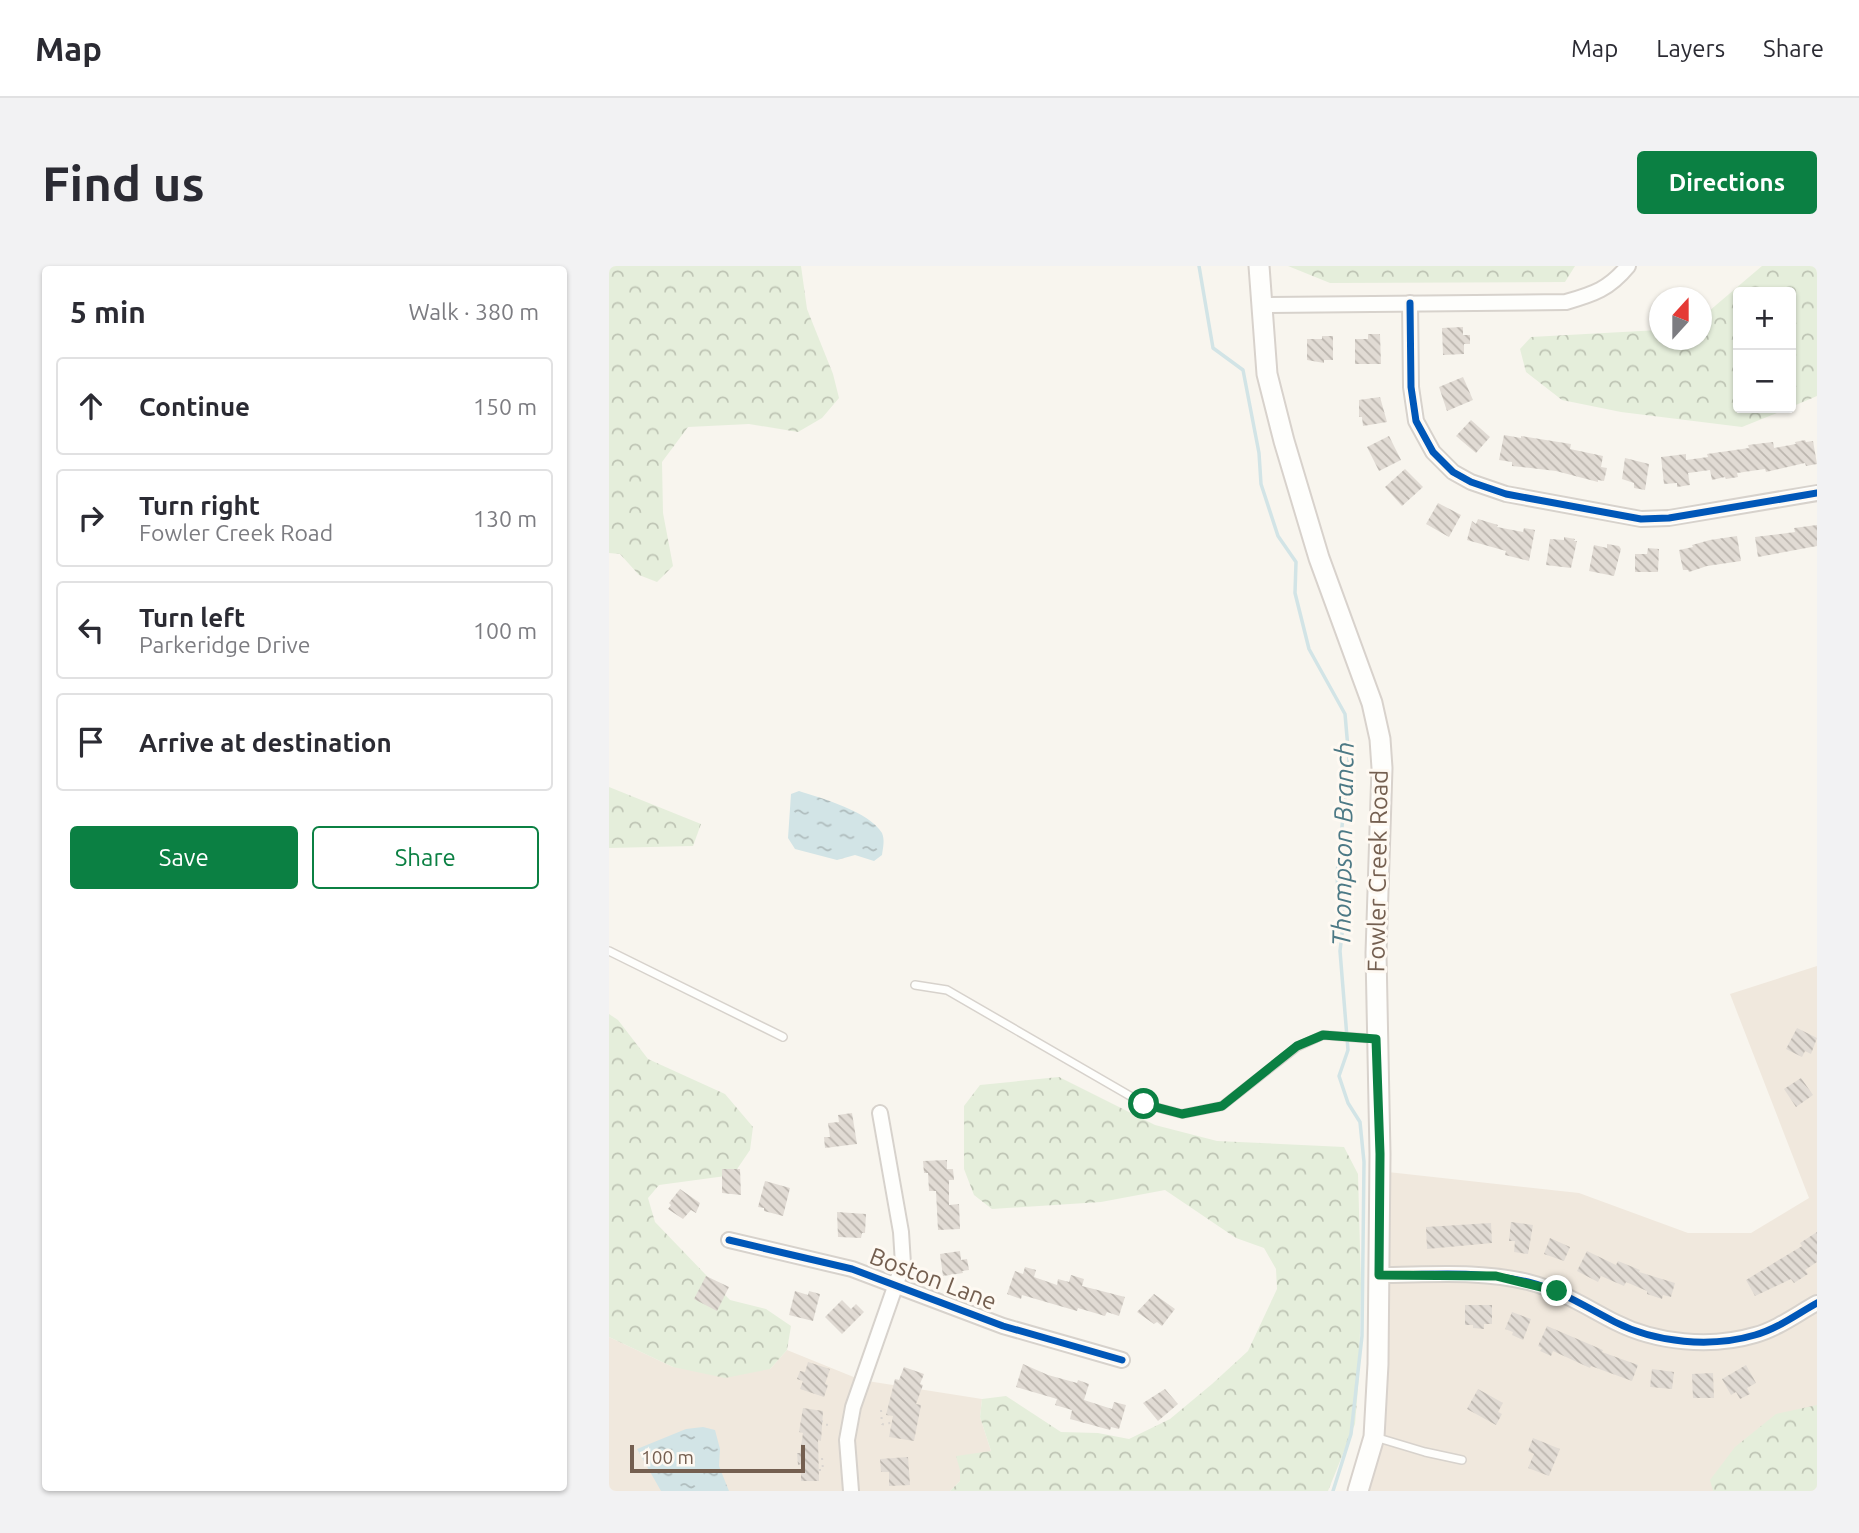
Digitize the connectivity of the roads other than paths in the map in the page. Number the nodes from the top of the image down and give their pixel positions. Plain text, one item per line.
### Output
1 (1259, 266) edge
2 (1628, 266) edge
3 (1411, 303) junction
4 (1261, 305) junction
5 (1817, 493) edge
6 (609, 951) edge
7 (915, 985) dead end
8 (783, 1037) dead end
9 (1376, 1039) junction
10 (880, 1113) dead end
11 (729, 1240) dead end
12 (1379, 1275) junction
13 (897, 1286) junction
14 (1817, 1303) edge
15 (1122, 1360) dead end
16 (1374, 1437) junction
17 (1462, 1460) dead end
18 (851, 1491) edge
19 (1358, 1491) edge

1 - 4 main road, Fowler Creek Road
2 - 3 street
3 - 4 street
3 - 5 street
4 - 9 main road, Fowler Creek Road
6 - 8 lane
7 - 9 lane
9 - 12 main road, Fowler Creek Road
10 - 13 street
11 - 13 street, Boston Lane
12 - 14 street
12 - 16 main road, Fowler Creek Road
13 - 15 street, Boston Lane
13 - 18 street
16 - 17 lane
16 - 19 main road, Fowler Creek Road

